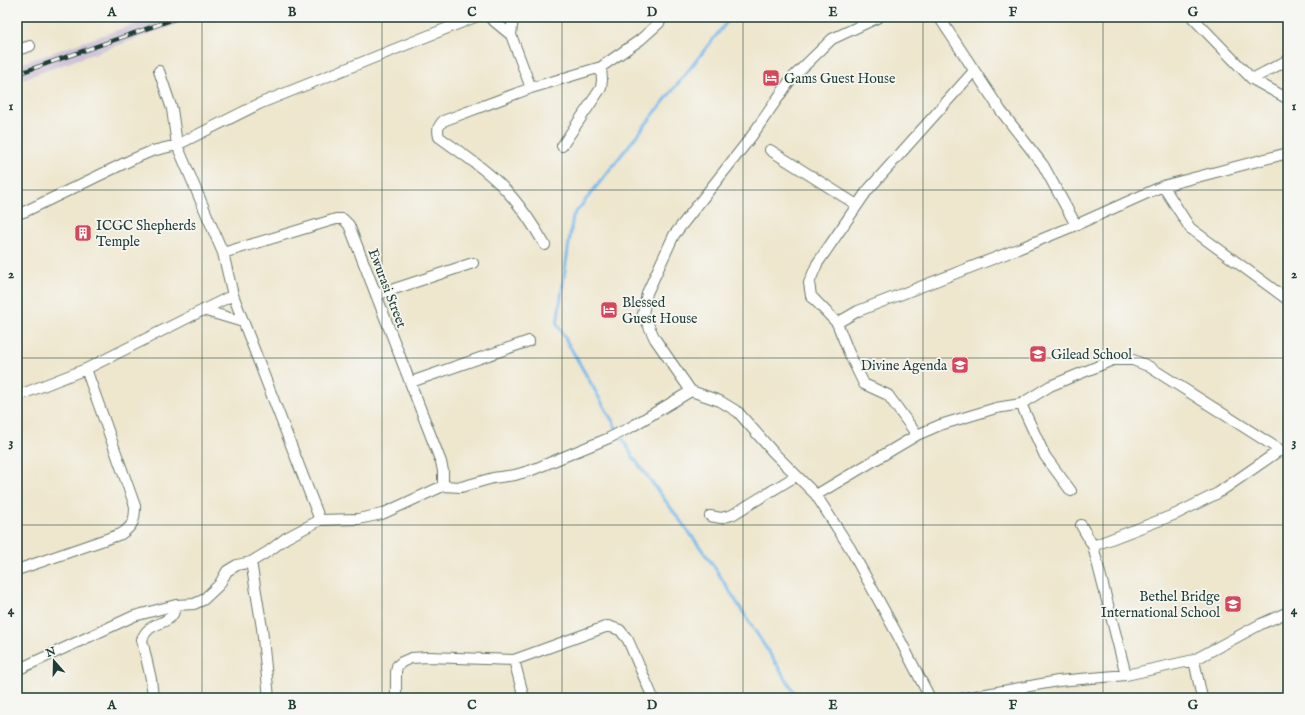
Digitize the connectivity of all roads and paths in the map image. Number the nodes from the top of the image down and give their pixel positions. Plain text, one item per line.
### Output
1 (475, 17) edge
2 (489, 17) edge
3 (513, 17) edge
4 (663, 17) edge
5 (879, 17) edge
6 (939, 17) edge
7 (1192, 17) edge
8 (511, 35) junction
9 (30, 46) dead end
10 (17, 50) edge
11 (1288, 60) edge
12 (601, 67) junction
13 (159, 71) dead end
14 (974, 71) junction
15 (1252, 79) junction
16 (531, 88) junction
17 (1288, 99) edge
18 (177, 145) junction
19 (562, 146) dead end
20 (770, 150) dead end
21 (1288, 153) edge
22 (1163, 186) junction
23 (857, 205) junction
24 (17, 214) edge
25 (1076, 225) junction
26 (545, 245) dead end
27 (223, 253) junction
28 (473, 263) dead end
29 (233, 295) junction
30 (376, 295) junction
31 (1288, 300) edge
32 (203, 310) junction
33 (243, 322) junction
34 (837, 323) junction
35 (529, 341) dead end
36 (86, 369) junction
37 (411, 382) junction
38 (691, 391) junction
39 (17, 396) edge
40 (1021, 404) junction
41 (916, 435) junction
42 (1284, 452) edge
43 (796, 476) junction
44 (443, 486) junction
45 (1070, 491) dead end
46 (816, 495) junction
47 (710, 516) dead end
48 (320, 520) junction
49 (1081, 525) dead end
50 (1093, 546) junction
51 (251, 562) junction
52 (17, 570) edge
53 (176, 605) junction
54 (1288, 612) edge
55 (514, 660) junction
56 (1194, 660) junction
57 (17, 670) edge
58 (1126, 675) junction
59 (153, 698) edge
60 (269, 698) edge
61 (396, 698) edge
62 (524, 698) edge
63 (653, 698) edge
64 (930, 698) edge
65 (964, 698) edge
66 (1202, 698) edge

1 - 18 street
2 - 8 street
3 - 8 street
4 - 12 street
5 - 38 street
6 - 14 street
7 - 15 street
8 - 16 street
9 - 10 street
11 - 15 street
12 - 16 street
12 - 19 street
13 - 18 street
14 - 23 street
14 - 25 street
15 - 17 street
16 - 26 street
18 - 24 street
18 - 27 street
20 - 23 street
21 - 22 street
22 - 25 street
22 - 31 street
23 - 34 street
25 - 34 street
27 - 29 street
27 - 30 street, Ewurasi Street
28 - 30 street
29 - 32 street
29 - 33 street
30 - 37 street, Ewurasi Street
32 - 33 street
32 - 36 street
33 - 48 street
34 - 41 street
35 - 37 street
36 - 39 street
36 - 52 street
37 - 44 street, Ewurasi Street
38 - 43 street
38 - 44 street
40 - 41 street
40 - 42 street
40 - 45 street
41 - 46 street
42 - 50 street
43 - 46 street
43 - 47 street
44 - 48 street
46 - 64 street
48 - 51 street
49 - 50 street
50 - 58 street
51 - 53 street
51 - 60 street
53 - 57 street
53 - 59 street
54 - 56 street
55 - 61 street
55 - 62 street
55 - 63 street
56 - 58 street
56 - 66 street
58 - 65 street

